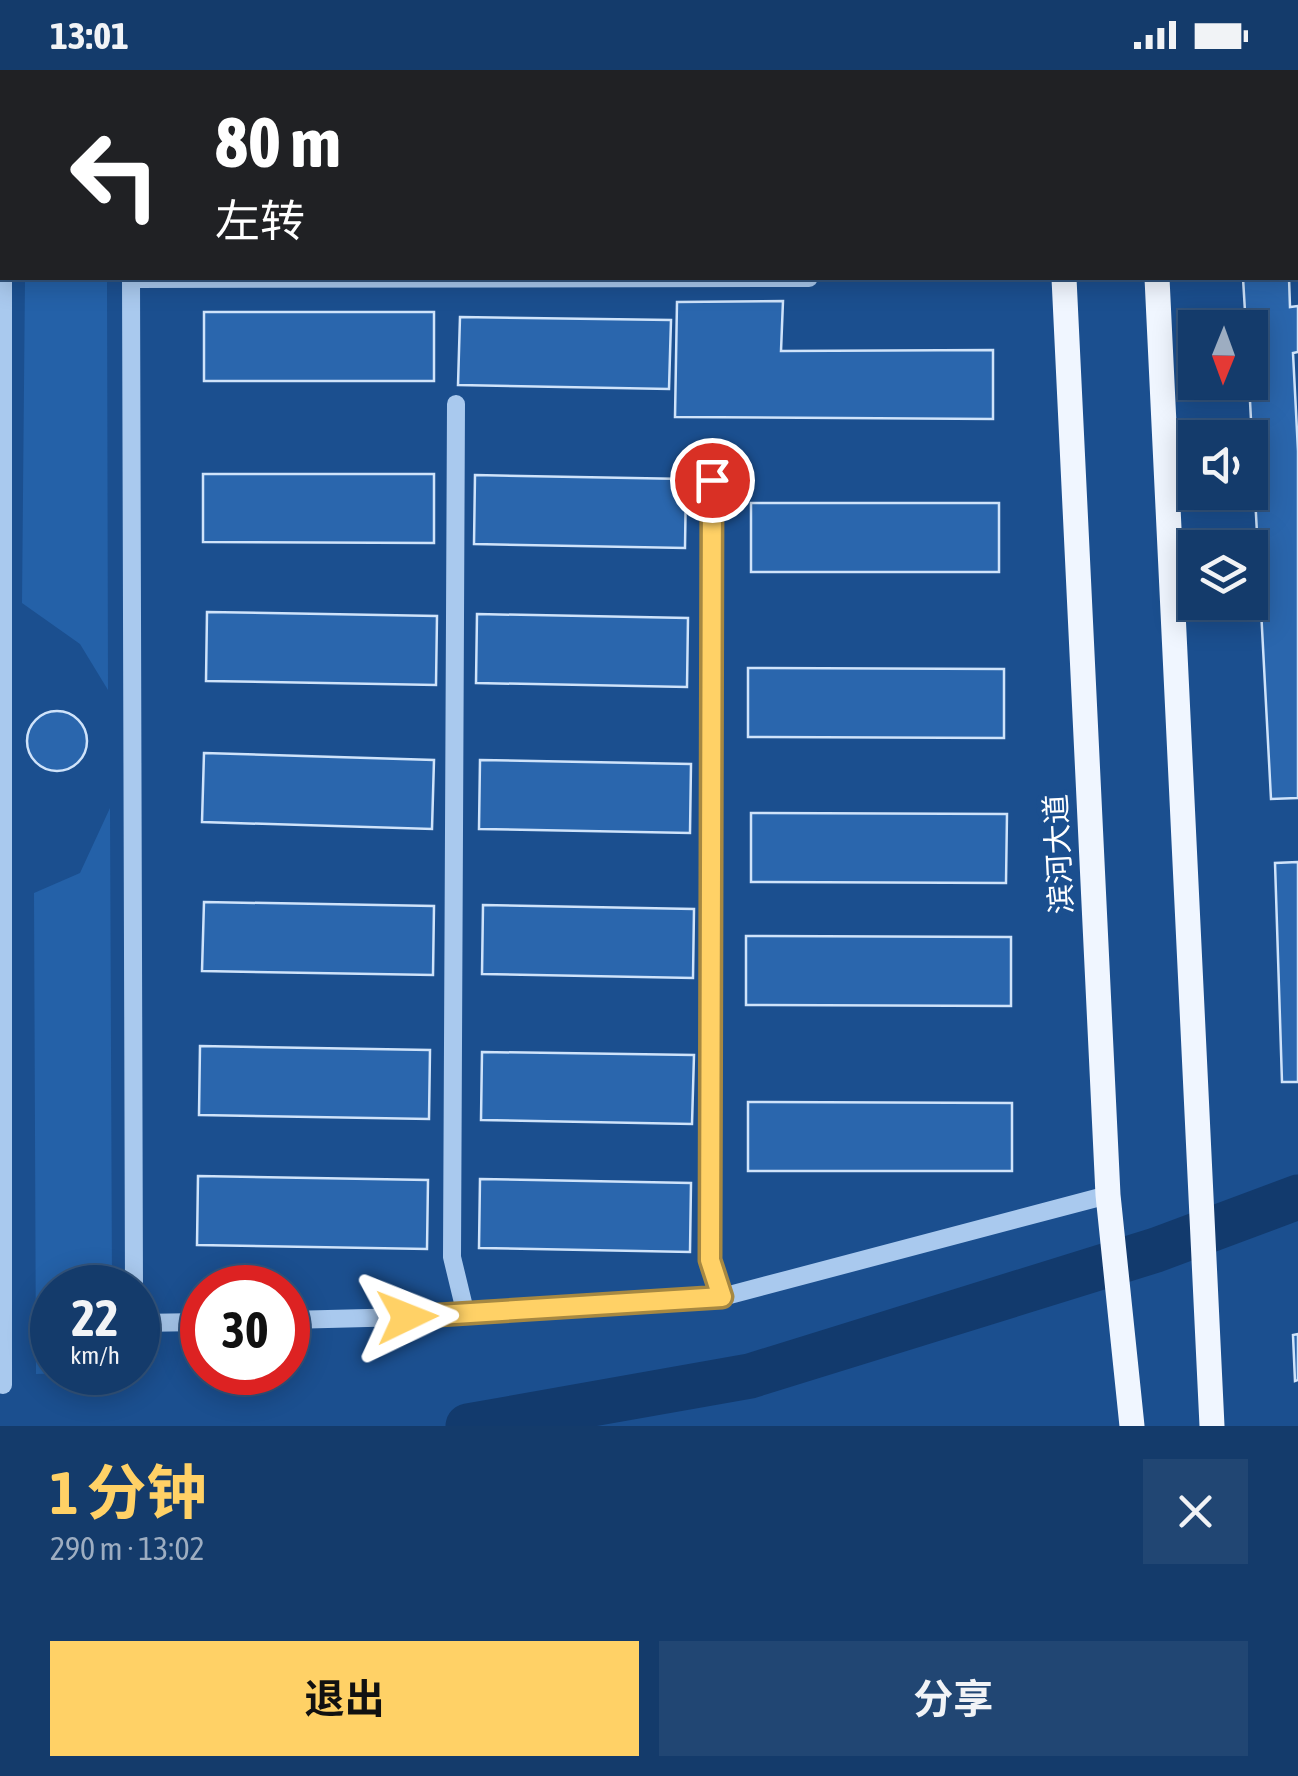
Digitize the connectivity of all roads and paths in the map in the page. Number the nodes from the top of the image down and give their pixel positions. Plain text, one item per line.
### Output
1 (3, 280) edge
2 (131, 280) edge
3 (1064, 280) edge
4 (1157, 280) edge
5 (456, 404) dead end
6 (712, 480) dead end
7 (1108, 1195) junction
8 (134, 1265) edge
9 (722, 1297) junction
10 (466, 1315) junction
11 (310, 1319) edge
12 (3, 1385) dead end
13 (1132, 1426) edge
14 (1212, 1426) edge

1 - 12 street
2 - 8 street
3 - 7 main road, 滨河大道
4 - 14 main road
5 - 10 street
6 - 9 street
7 - 9 street
7 - 13 main road, 滨河大道
9 - 10 street
10 - 11 street

